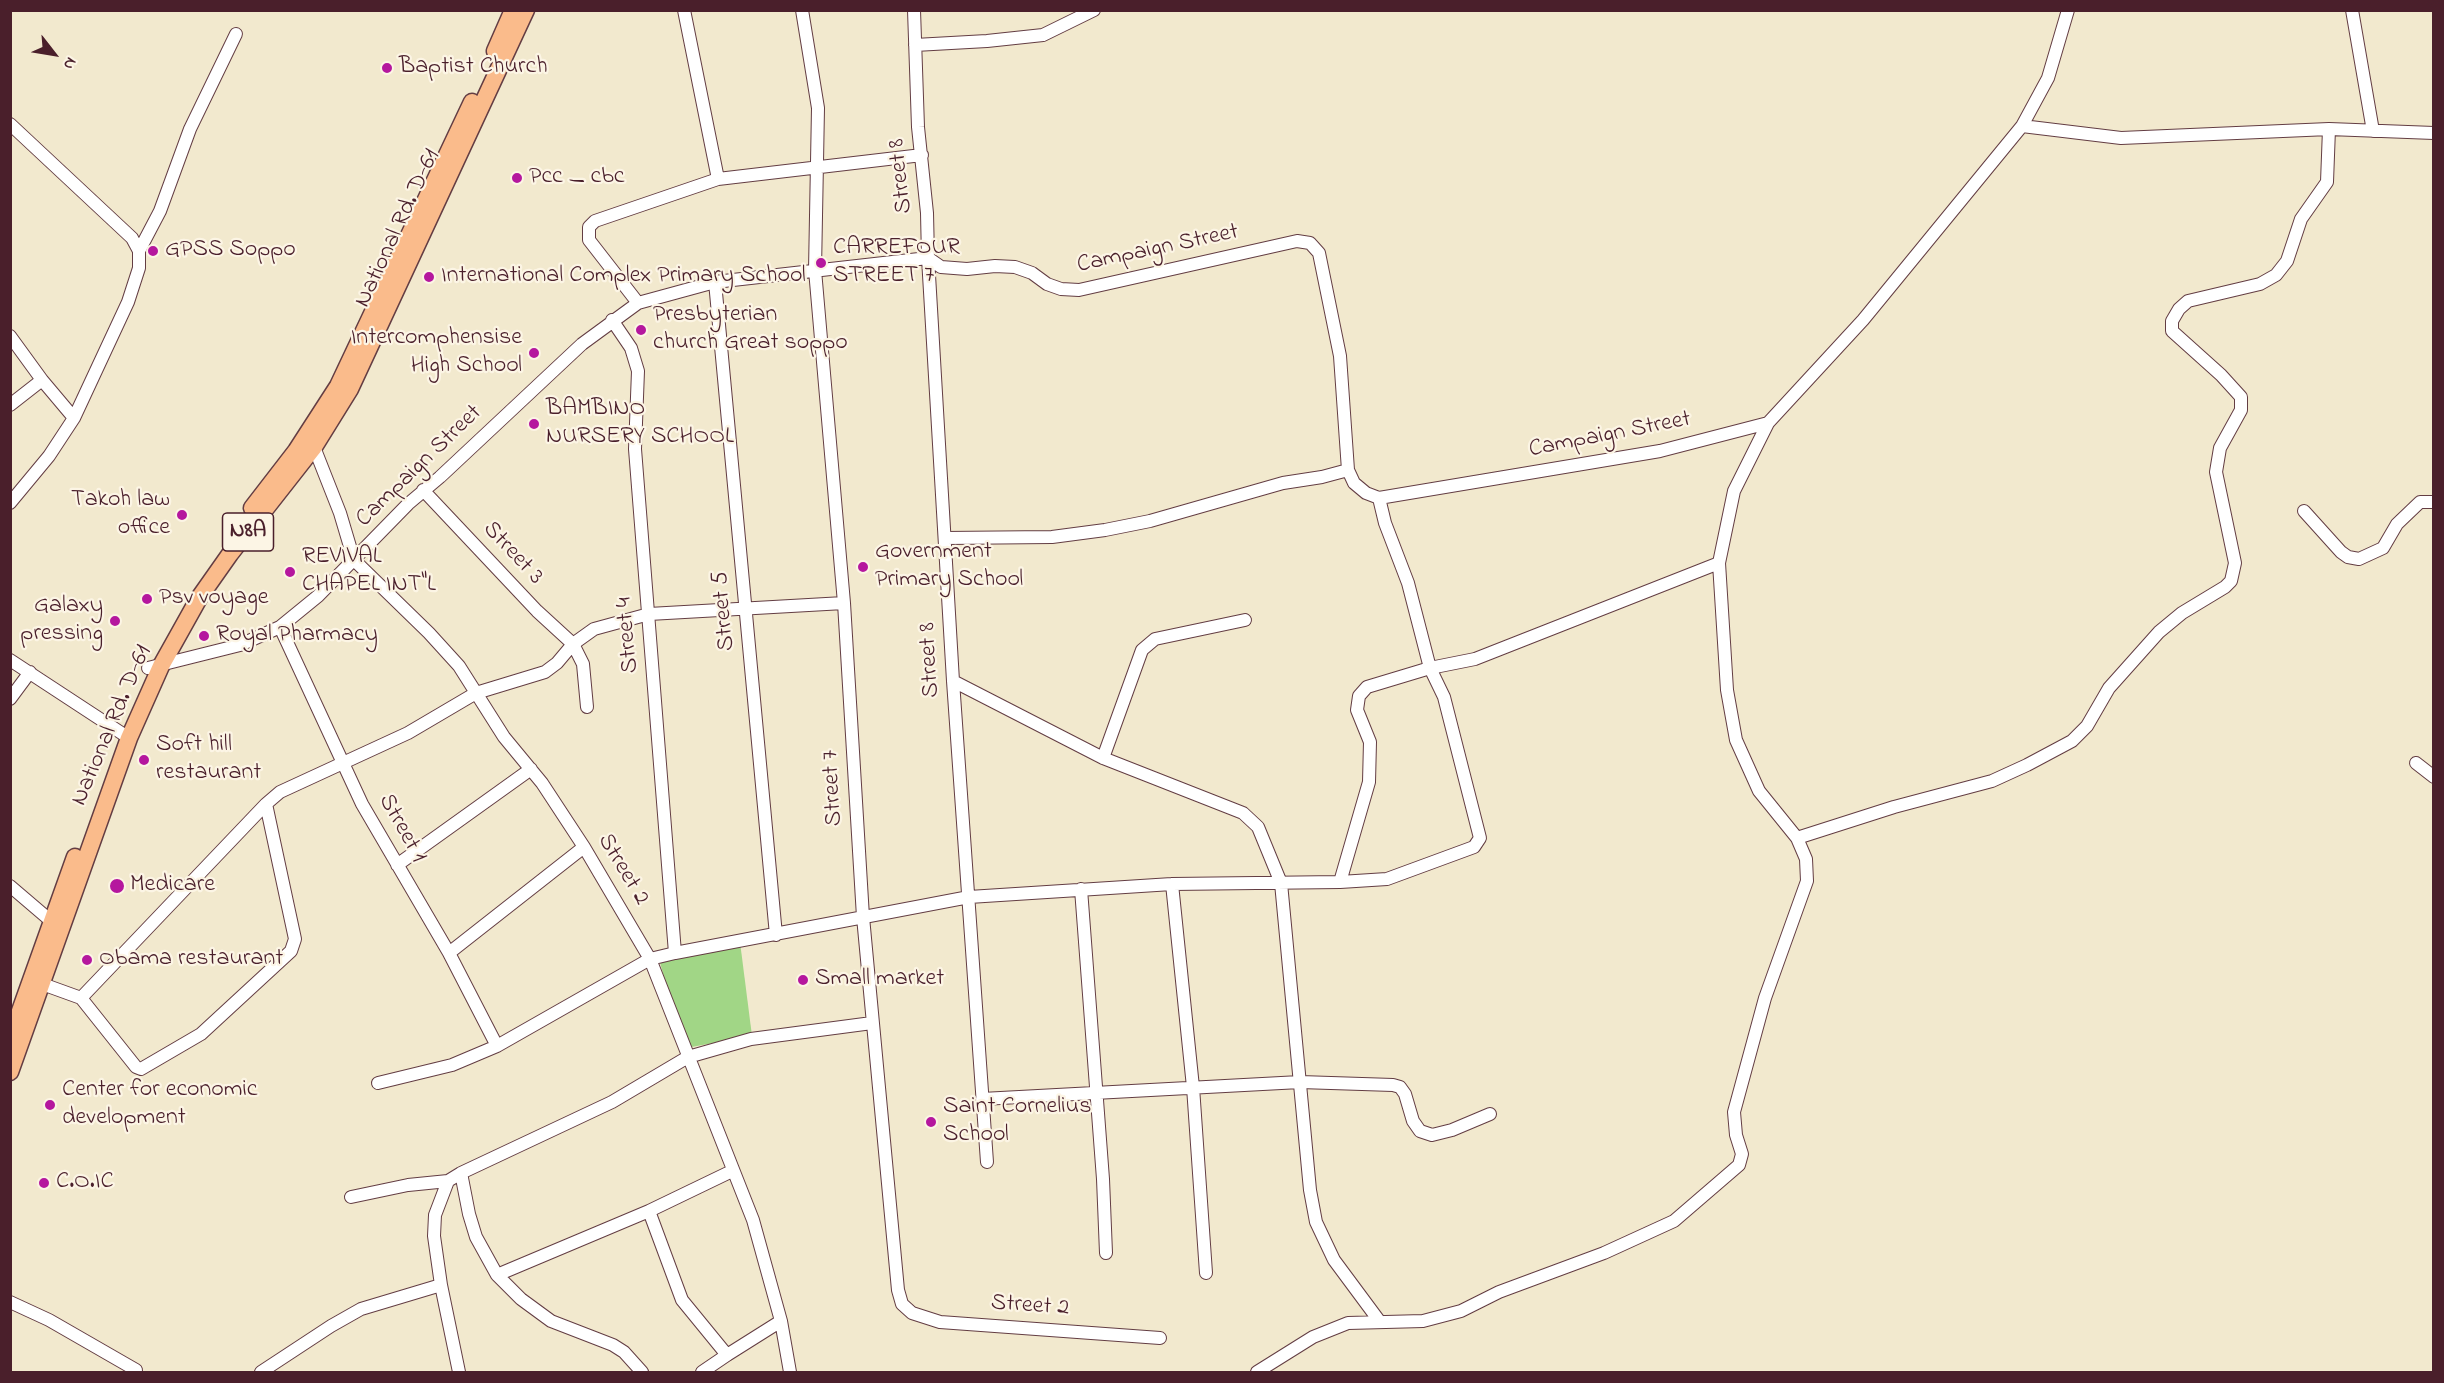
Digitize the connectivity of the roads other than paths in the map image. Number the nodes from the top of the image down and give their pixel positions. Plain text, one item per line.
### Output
1 (513, 10) edge
2 (526, 10) edge
3 (684, 10) edge
4 (802, 10) edge
5 (914, 10) edge
6 (1094, 10) edge
7 (2068, 10) edge
8 (2352, 10) edge
9 (236, 34) dead end
10 (915, 45) junction
11 (10, 123) edge
12 (2022, 126) junction
13 (2329, 129) junction
14 (2373, 130) junction
15 (2433, 133) edge
16 (922, 156) junction
17 (818, 166) junction
18 (718, 179) junction
19 (139, 251) junction
20 (928, 258) junction
21 (815, 270) junction
22 (715, 282) junction
23 (638, 303) junction
24 (612, 320) junction
25 (10, 336) edge
26 (42, 380) junction
27 (10, 405) edge
28 (74, 418) junction
29 (1768, 423) junction
30 (314, 447) junction
31 (1348, 470) junction
32 (423, 490) junction
33 (1379, 498) junction
34 (2433, 502) edge
35 (10, 503) edge
36 (2304, 511) dead end
37 (945, 538) junction
38 (354, 560) junction
39 (1719, 563) junction
40 (844, 603) junction
41 (746, 610) junction
42 (649, 614) junction
43 (1245, 620) dead end
44 (280, 627) junction
45 (573, 644) junction
46 (10, 660) edge
47 (154, 667) junction
48 (1430, 668) junction
49 (30, 672) junction
50 (953, 681) junction
51 (476, 693) junction
52 (10, 699) edge
53 (587, 707) dead end
54 (125, 735) junction
55 (1102, 758) junction
56 (2416, 763) dead end
57 (344, 764) junction
58 (531, 769) junction
59 (2433, 777) edge
60 (266, 804) junction
61 (1797, 838) junction
62 (584, 847) junction
63 (397, 865) junction
64 (1340, 882) junction
65 (1281, 883) junction
66 (1172, 884) junction
67 (10, 886) edge
68 (1081, 889) junction
69 (969, 897) junction
70 (863, 917) junction
71 (51, 921) junction
72 (776, 935) junction
73 (450, 953) junction
74 (675, 953) junction
75 (650, 959) junction
76 (36, 982) junction
77 (81, 998) junction
78 (872, 1023) junction
79 (10, 1039) edge
80 (497, 1046) junction
81 (688, 1057) junction
82 (10, 1072) edge
83 (1300, 1082) junction
84 (378, 1083) dead end
85 (1193, 1087) junction
86 (1096, 1092) junction
87 (982, 1099) junction
88 (1490, 1114) dead end
89 (987, 1162) dead end
90 (732, 1171) junction
91 (461, 1173) junction
92 (448, 1181) junction
93 (351, 1197) dead end
94 (649, 1211) junction
95 (1106, 1253) dead end
96 (1206, 1273) dead end
97 (496, 1275) junction
98 (441, 1285) junction
99 (10, 1302) edge
100 (902, 1304) joint
101 (781, 1321) junction
102 (1380, 1322) junction
103 (1160, 1338) dead end
104 (727, 1355) junction
105 (137, 1372) edge
106 (261, 1372) edge
107 (459, 1372) edge
108 (642, 1372) edge
109 (702, 1372) edge
110 (790, 1372) edge
111 (1257, 1372) edge

1 - 47 highway, National Rd. D-61 / N8A
2 - 30 highway, National Rd. D-61 / N8A
3 - 18 street
4 - 17 street, Street 7
5 - 10 street, Street 8
6 - 10 street
7 - 12 street
8 - 14 street
9 - 19 street
10 - 16 street, Street 8
11 - 19 street
12 - 13 street
12 - 29 street
13 - 14 street
13 - 61 street
14 - 15 street
16 - 17 street
16 - 20 street, Street 8
17 - 18 street
17 - 21 street, Street 7
18 - 23 street
19 - 28 street
20 - 21 street, Campaign Street
20 - 31 street, Campaign Street
20 - 37 street, Street 8
21 - 22 street, Campaign Street
21 - 40 street, Street 7
22 - 23 street, Campaign Street
22 - 41 street, Street 5
23 - 24 street, Campaign Street
24 - 32 street, Campaign Street
24 - 42 street, Street 4
25 - 26 street
26 - 27 street
26 - 28 street
28 - 35 street
29 - 33 street, Campaign Street
29 - 39 street
30 - 38 street, Street 2
30 - 47 highway, National Rd. D-61 / N8A
31 - 33 street
31 - 37 street
32 - 38 street, Campaign Street
32 - 45 street, Street 3
33 - 48 street
34 - 36 street
37 - 50 street, Street 8
38 - 44 street, Campaign Street
38 - 51 street, Street 2
39 - 48 street
39 - 61 street
40 - 41 street
40 - 70 street, Street 7
41 - 42 street
41 - 72 street, Street 5
42 - 45 street
42 - 74 street, Street 4
43 - 55 street
44 - 47 street, Campaign Street
44 - 57 street, Street 1
45 - 51 street
45 - 53 street
46 - 49 street
47 - 54 highway, National Rd. D-61 / N8A
48 - 64 street
48 - 64 street
49 - 52 street
49 - 54 street
50 - 55 street
50 - 69 street, Street 8
51 - 57 street
51 - 58 street, Street 2
54 - 71 highway, National Rd. D-61 / N8A
54 - 76 highway, National Rd. D-61 / N8A
55 - 65 street
56 - 59 street
57 - 60 street
57 - 63 street, Street 1
58 - 62 street, Street 2
58 - 63 street
60 - 77 street
60 - 77 street
61 - 102 street
62 - 73 street
62 - 75 street, Street 2
63 - 73 street, Street 1
64 - 65 street
65 - 66 street
65 - 83 street
66 - 68 street
66 - 85 street
67 - 71 street
68 - 69 street
68 - 86 street
69 - 70 street
69 - 87 street, Street 8
70 - 72 street
70 - 78 street, Street 7
71 - 76 highway, National Rd. D-61 / N8A
72 - 74 street
73 - 80 street, Street 1
74 - 75 street
75 - 80 street
75 - 81 street, Street 2
76 - 77 street
76 - 79 highway, National Rd. D-61 / N8A
76 - 82 highway, National Rd. D-61 / N8A
78 - 81 street
78 - 100 street, Street 7
80 - 84 street
81 - 90 street, Street 2
81 - 91 street
83 - 85 street
83 - 88 street
83 - 102 street
85 - 86 street
85 - 96 street
86 - 87 street
86 - 95 street
87 - 89 street, Street 8
90 - 94 street
90 - 101 street, Street 2
91 - 92 street
91 - 97 street
92 - 93 street
92 - 98 street
94 - 97 street
94 - 104 street
97 - 108 street
98 - 106 street
98 - 107 street
99 - 105 street
100 - 103 street, Street 2
101 - 104 street
101 - 110 street, Street 2
102 - 111 street
104 - 109 street

